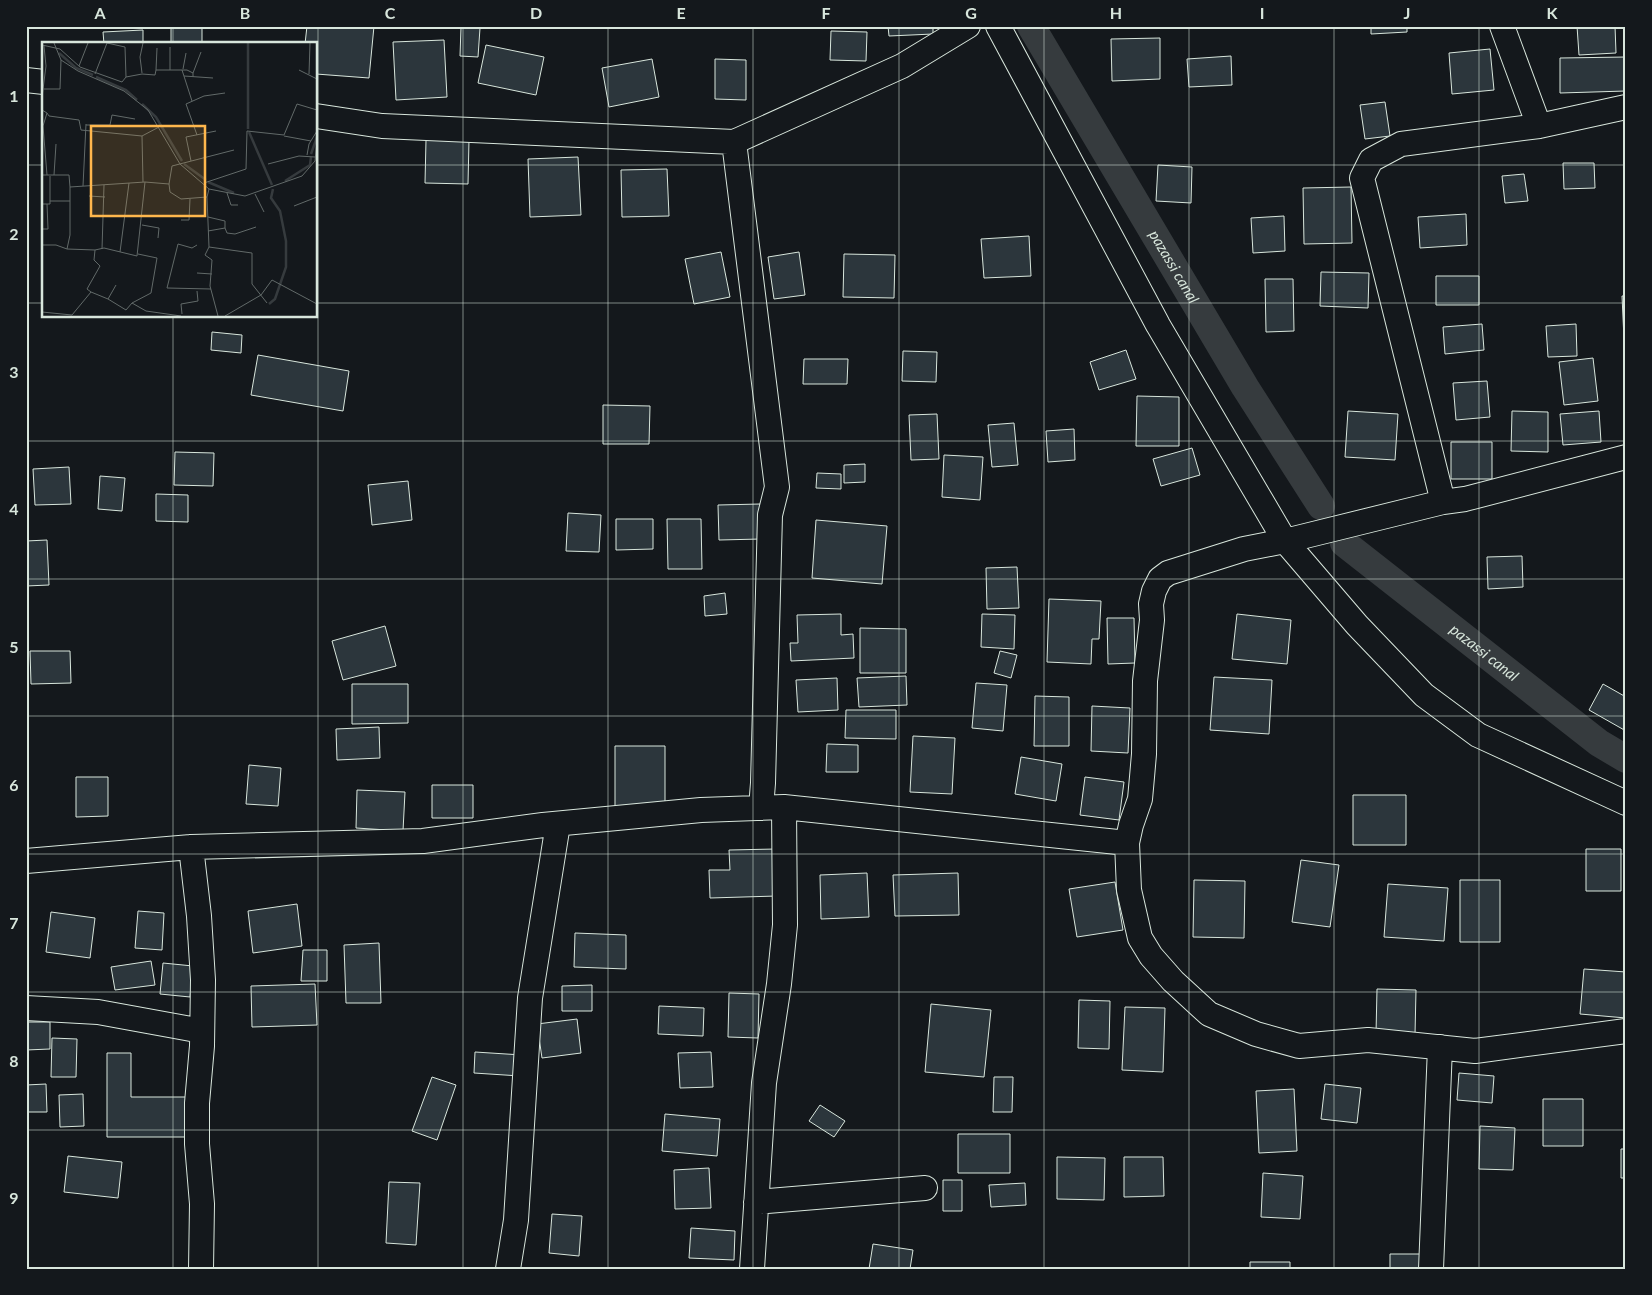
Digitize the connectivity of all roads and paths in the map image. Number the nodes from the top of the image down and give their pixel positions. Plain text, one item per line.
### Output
1 (968, 26) edge
2 (998, 26) edge
3 (1502, 26) edge
4 (26, 80) edge
5 (42, 82) edge
6 (1626, 106) edge
7 (318, 116) edge
8 (1539, 126) junction
9 (734, 142) junction
10 (1626, 457) edge
11 (1443, 502) junction
12 (1285, 541) junction
13 (1626, 803) edge
14 (772, 807) junction
15 (558, 824) junction
16 (1128, 843) junction
17 (191, 847) junction
18 (26, 861) edge
19 (26, 1008) edge
20 (202, 1031) junction
21 (1626, 1031) edge
22 (1440, 1047) junction
23 (925, 1188) dead end
24 (756, 1202) junction
25 (201, 1269) edge
26 (508, 1269) edge
27 (752, 1269) edge
28 (1431, 1269) edge

1 - 9 street
2 - 12 street
3 - 8 street
4 - 5 street
6 - 8 street
7 - 9 street
8 - 11 street
9 - 14 street
10 - 11 street
11 - 12 street
12 - 13 street
12 - 16 street
14 - 15 street
14 - 16 street
14 - 24 street
15 - 17 street
15 - 26 street
16 - 22 street
17 - 18 street
17 - 20 street
19 - 20 street
20 - 25 street
21 - 22 street
22 - 28 street
23 - 24 street
24 - 27 street

